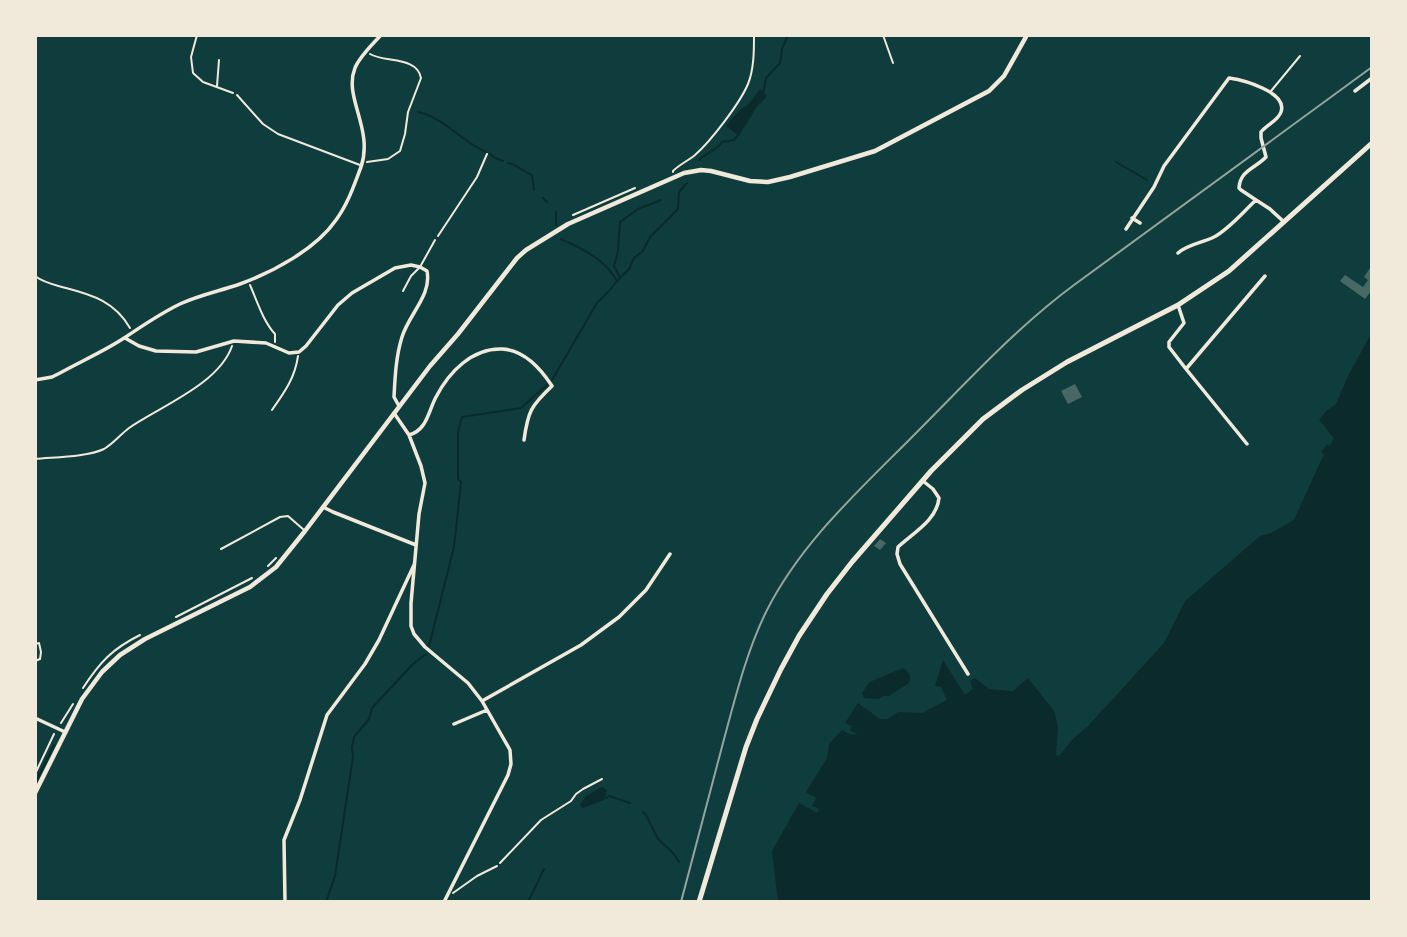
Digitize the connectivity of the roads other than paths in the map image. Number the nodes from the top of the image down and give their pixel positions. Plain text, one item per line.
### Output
1 (381, 35) edge
2 (1027, 35) edge
3 (1300, 56) dead end
4 (1372, 78) edge
5 (1355, 91) dead end
6 (1271, 92) junction
7 (237, 95) road end
8 (1372, 143) edge
9 (362, 164) junction
10 (1256, 200) junction
11 (1132, 218) junction
12 (1283, 221) junction
13 (1140, 223) dead end
14 (1126, 229) dead end
15 (435, 240) road end
16 (1178, 253) dead end
17 (420, 267) junction
18 (1265, 276) dead end
19 (403, 291) dead end
20 (1178, 306) junction
21 (124, 338) junction
22 (1186, 369) junction
23 (35, 380) edge
24 (400, 406) junction
25 (394, 413) junction
26 (409, 435) junction
27 (524, 440) dead end
28 (1247, 444) dead end
29 (922, 481) junction
30 (323, 507) junction
31 (305, 531) junction
32 (416, 545) junction
33 (221, 549) dead end
34 (670, 554) dead end
35 (415, 562) junction
36 (35, 644) edge
37 (35, 661) edge
38 (968, 674) dead end
39 (482, 701) junction
40 (487, 710) junction
41 (35, 718) edge
42 (454, 724) dead end
43 (65, 732) junction
44 (35, 793) edge
45 (497, 866) road end
46 (453, 893) dead end
47 (285, 902) edge
48 (444, 902) edge
49 (699, 902) edge

1 - 9 street
2 - 24 street
3 - 6 lane
4 - 5 street
6 - 10 street
6 - 11 street
7 - 9 lane
8 - 12 main road
9 - 21 street
10 - 12 street
10 - 16 street
11 - 13 street
11 - 14 street
12 - 20 main road
15 - 17 lane
17 - 19 lane
17 - 21 street
17 - 24 street
18 - 22 street
20 - 22 street
20 - 29 main road
21 - 23 street
22 - 28 street
24 - 25 street
25 - 26 street
25 - 30 street
26 - 27 street
26 - 32 street
29 - 38 street
29 - 49 main road
30 - 31 street
30 - 32 street
31 - 33 lane
31 - 43 street
32 - 35 street
34 - 39 street
35 - 39 street
35 - 47 street
36 - 37 lane
39 - 40 street
40 - 42 street
40 - 48 street
41 - 43 street
43 - 44 street
45 - 46 lane

